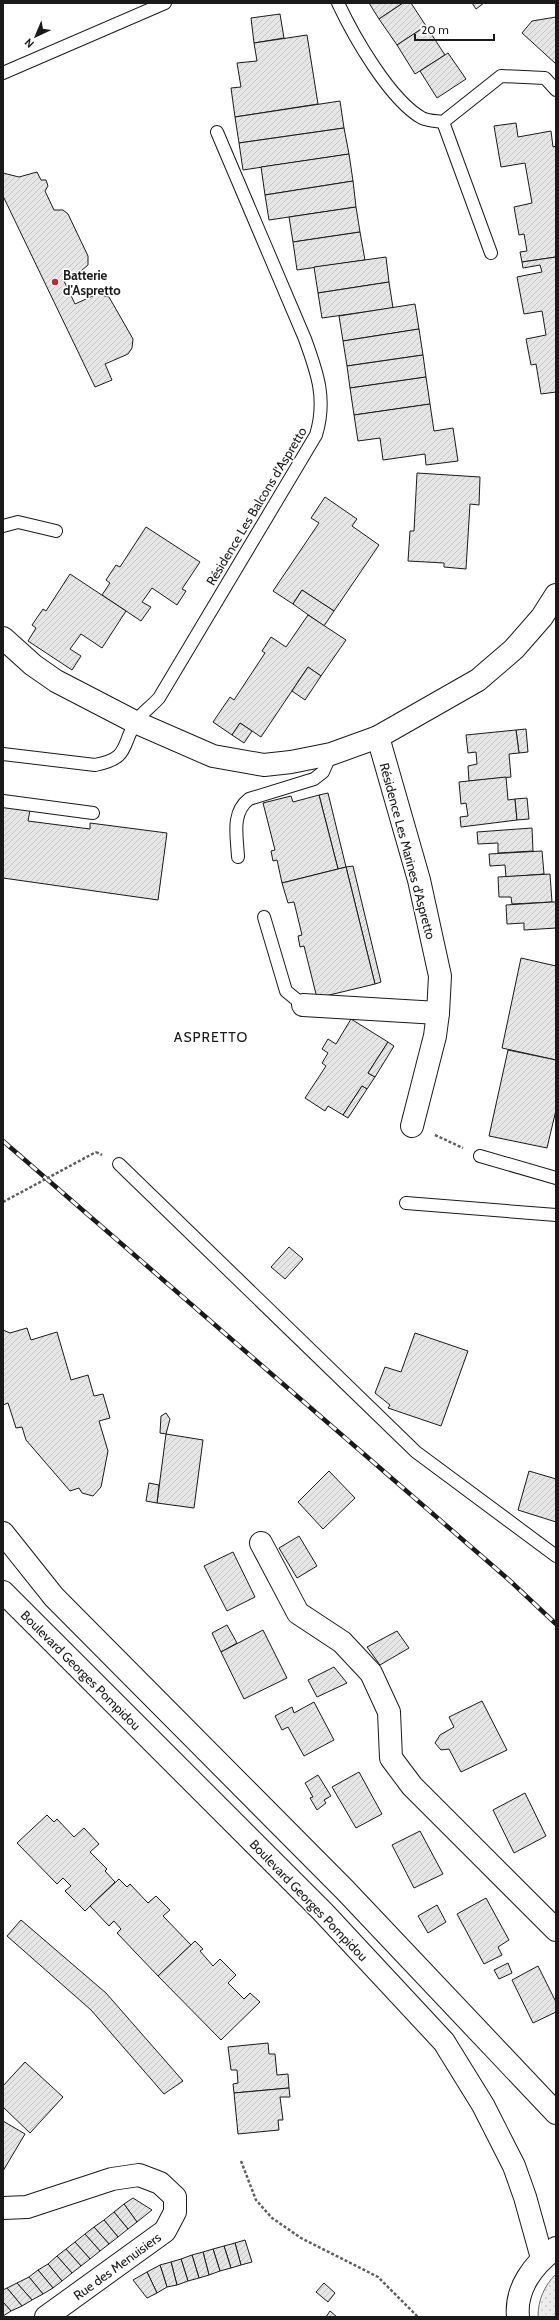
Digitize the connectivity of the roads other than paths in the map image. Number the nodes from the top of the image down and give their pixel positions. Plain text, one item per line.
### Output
1 (165, 3) edge
2 (338, 3) edge
3 (3, 73) edge
4 (556, 90) edge
5 (443, 122) junction
6 (216, 132) dead end
7 (491, 254) dead end
8 (3, 526) edge
9 (56, 531) dead end
10 (556, 595) edge
11 (3, 638) edge
12 (135, 722) junction
13 (378, 737) junction
14 (3, 754) edge
15 (331, 754) junction
16 (3, 801) edge
17 (93, 813) dead end
18 (238, 857) dead end
19 (264, 917) dead end
20 (303, 1004) joint
21 (438, 1013) junction
22 (412, 1126) road end
23 (480, 1156) road end
24 (118, 1164) dead end
25 (556, 1178) edge
26 (406, 1203) dead end
27 (556, 1216) edge
28 (3, 1533) edge
29 (261, 1543) dead end
30 (556, 1556) edge
31 (3, 1592) edge
32 (556, 1930) edge
33 (556, 2112) edge
34 (3, 2208) edge
35 (549, 2253) edge
36 (46, 2317) edge
37 (518, 2317) edge

1 - 3 lane
2 - 5 lane
4 - 5 lane
5 - 7 lane
6 - 12 lane, Résidence Les Balcons d'Aspretto
8 - 9 lane
10 - 13 street
11 - 12 street
12 - 14 lane, Résidence Les Balcons d'Aspretto
12 - 15 street
13 - 15 street
13 - 21 street, Résidence Les Marines d'Aspretto
15 - 18 lane
16 - 17 lane
19 - 20 lane
20 - 21 street
21 - 22 street, Résidence Les Marines d'Aspretto
23 - 25 lane
24 - 30 lane
26 - 27 lane
28 - 33 street
29 - 32 street
31 - 35 street, Boulevard Georges Pompidou
34 - 36 street, Rue des Menuisiers
35 - 37 street

